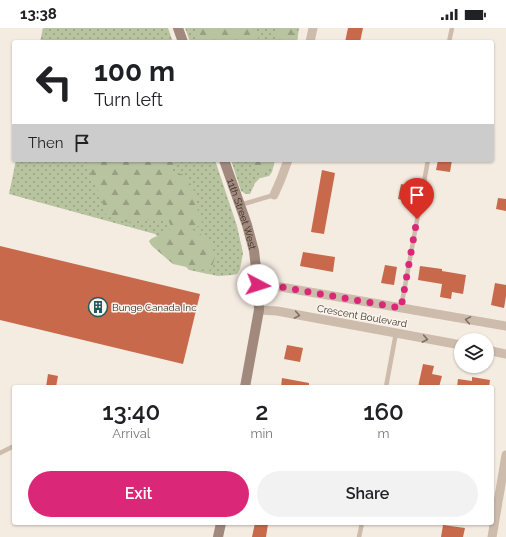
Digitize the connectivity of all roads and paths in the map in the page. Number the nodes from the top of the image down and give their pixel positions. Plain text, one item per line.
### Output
1 (178, 28) edge
2 (313, 28) edge
3 (452, 28) edge
4 (182, 40) edge
5 (310, 40) edge
6 (449, 40) edge
7 (225, 162) edge
8 (287, 162) edge
9 (428, 162) edge
10 (274, 195) joint
11 (240, 205) junction
12 (258, 285) junction
13 (401, 308) junction
14 (259, 310) junction
15 (506, 326) edge
16 (396, 333) junction
17 (454, 344) edge
18 (494, 351) edge
19 (506, 354) edge
20 (245, 385) edge
21 (386, 385) edge
22 (12, 447) edge
23 (0, 453) edge
24 (506, 455) edge
25 (221, 525) edge
26 (362, 525) edge
27 (218, 537) edge
28 (360, 537) edge
29 (492, 537) edge

1 - 4 main road
2 - 5 street
3 - 6 lane
7 - 11 main road, 11th Street West
8 - 10 street
9 - 13 lane
10 - 11 lane
11 - 12 main road, 11th Street West
12 - 13 street, Crescent Boulevard
12 - 14 main road, 11th Street West
15 -> 13 street, Crescent Boulevard
14 -> 16 street, Crescent Boulevard
14 - 20 main road, 11th Street West
16 -> 17 street, Crescent Boulevard
16 - 21 lane
18 - 19 street
22 - 23 lane
24 - 29 street
25 - 27 main road
26 - 28 lane

